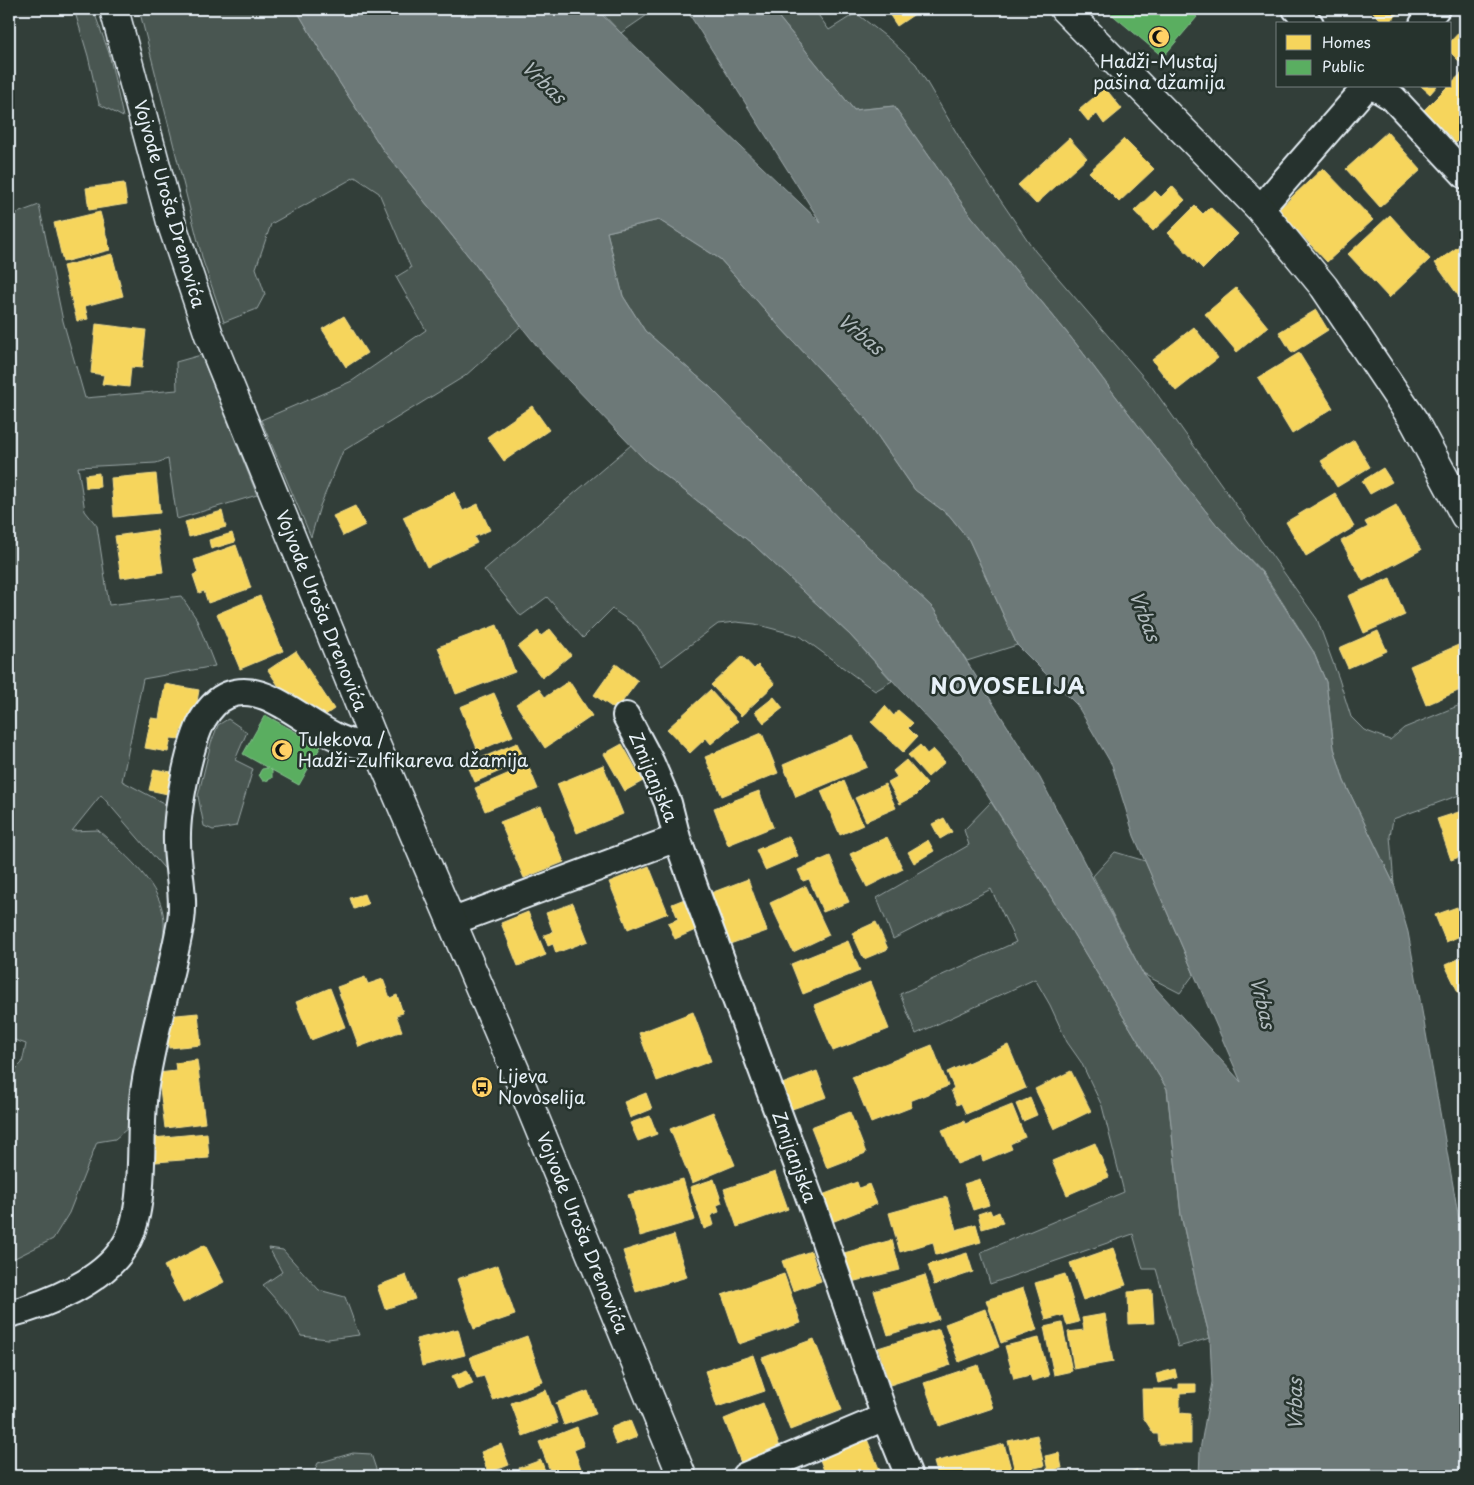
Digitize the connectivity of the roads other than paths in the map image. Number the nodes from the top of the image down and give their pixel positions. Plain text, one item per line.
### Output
1 (114, 9) edge
2 (1064, 9) edge
3 (1296, 9) edge
4 (1436, 9) edge
5 (1308, 22) edge
6 (1425, 22) edge
7 (1366, 88) edge
8 (1374, 88) edge
9 (1465, 175) edge
10 (1260, 209) junction
11 (1465, 516) edge
12 (626, 716) dead end
13 (376, 745) junction
14 (677, 838) junction
15 (451, 922) junction
16 (9, 1314) edge
17 (885, 1417) junction
18 (682, 1476) edge
19 (745, 1476) edge
20 (909, 1476) edge

1 - 13 main road, Vojvode Uroša Drenovića
2 - 10 main road
3 - 5 street
4 - 6 street
7 - 10 street
8 - 9 street
10 - 11 main road
12 - 14 street, Zmijanjska
13 - 15 main road, Vojvode Uroša Drenovića
13 - 16 street
14 - 15 street, Zmijanjska
14 - 17 street, Zmijanjska
15 - 18 main road, Vojvode Uroša Drenovića
17 - 19 street
17 - 20 street, Zmijanjska

